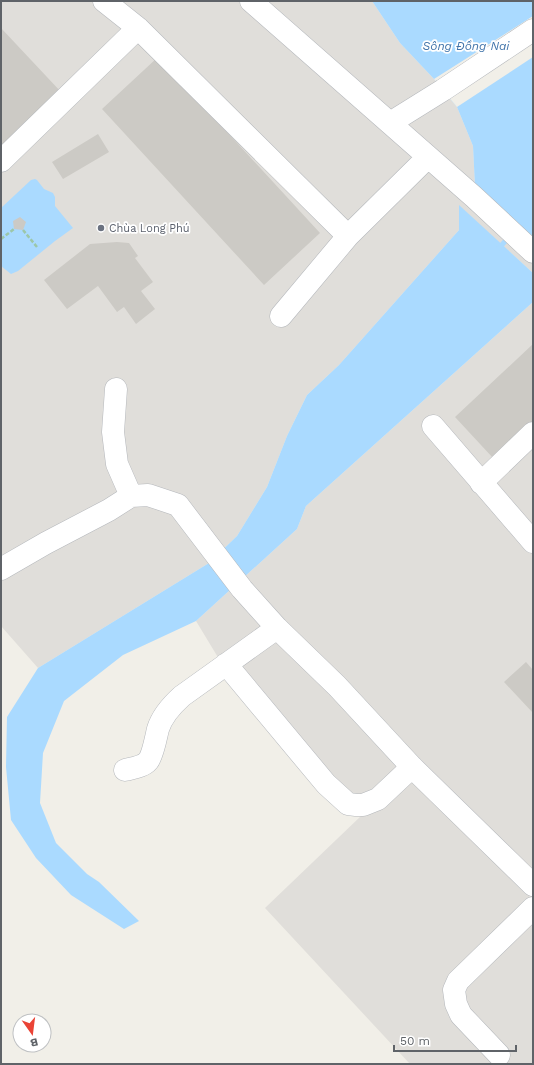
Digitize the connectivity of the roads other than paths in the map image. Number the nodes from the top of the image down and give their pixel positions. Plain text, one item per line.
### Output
1 (104, 1) edge
2 (251, 1) edge
3 (138, 28) junction
4 (533, 30) edge
5 (390, 123) junction
6 (428, 157) junction
7 (1, 161) edge
8 (348, 236) junction
9 (533, 252) edge
10 (282, 316) dead end
11 (116, 389) dead end
12 (433, 426) dead end
13 (533, 433) edge
14 (481, 482) junction
15 (131, 496) junction
16 (533, 542) edge
17 (1, 569) edge
18 (277, 628) junction
19 (226, 664) junction
20 (412, 767) junction
21 (125, 770) dead end
22 (533, 885) edge
23 (533, 908) edge
24 (499, 1055) dead end

1 - 3 street
2 - 5 street
3 - 7 street
3 - 8 street
4 - 5 street
5 - 6 street
6 - 8 street
6 - 9 street
8 - 10 street
11 - 15 street
12 - 14 street
13 - 14 street
14 - 16 street
15 - 17 street
15 - 18 street
18 - 19 street
18 - 20 street
19 - 20 street
19 - 21 street
20 - 22 street
23 - 24 street

